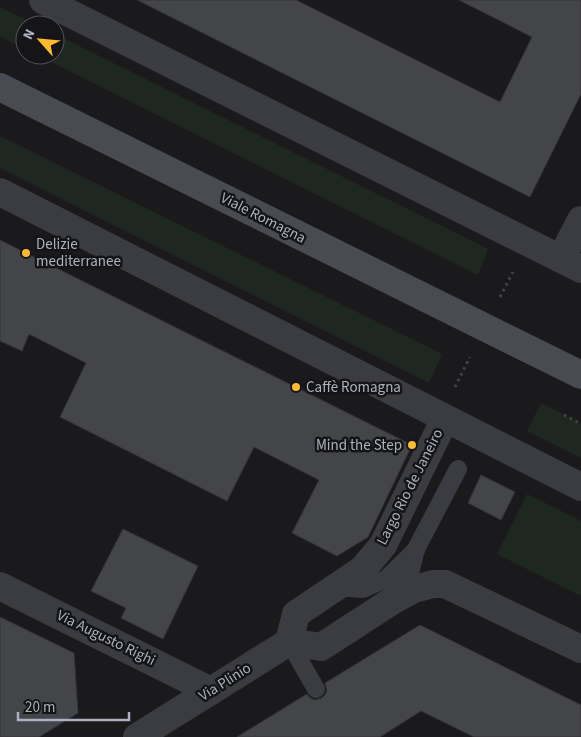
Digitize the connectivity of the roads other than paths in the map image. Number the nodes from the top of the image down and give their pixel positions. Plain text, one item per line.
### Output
1 (57, 3) edge
2 (0, 86) edge
3 (0, 192) edge
4 (581, 220) edge
5 (571, 264) edge
6 (581, 376) edge
7 (445, 419) junction
8 (458, 469) dead end
9 (581, 487) edge
10 (416, 550) junction
11 (0, 586) edge
12 (336, 587) junction
13 (392, 601) junction
14 (289, 642) junction
15 (581, 649) edge
16 (316, 689) dead end
17 (211, 691) junction
18 (137, 737) edge

1 - 5 street
2 - 6 main road, Viale Romagna
3 - 7 street
4 - 5 street
7 - 9 street, Largo Rio de Janeiro
7 - 12 street, Largo Rio de Janeiro
8 - 10 lane
10 - 12 lane
10 - 13 lane
11 - 17 street, Via Augusto Righi
12 - 14 street, Largo Rio de Janeiro
13 - 14 street
13 - 15 street
14 - 16 lane
14 - 17 street, Via Plinio
17 - 18 street, Via Plinio

